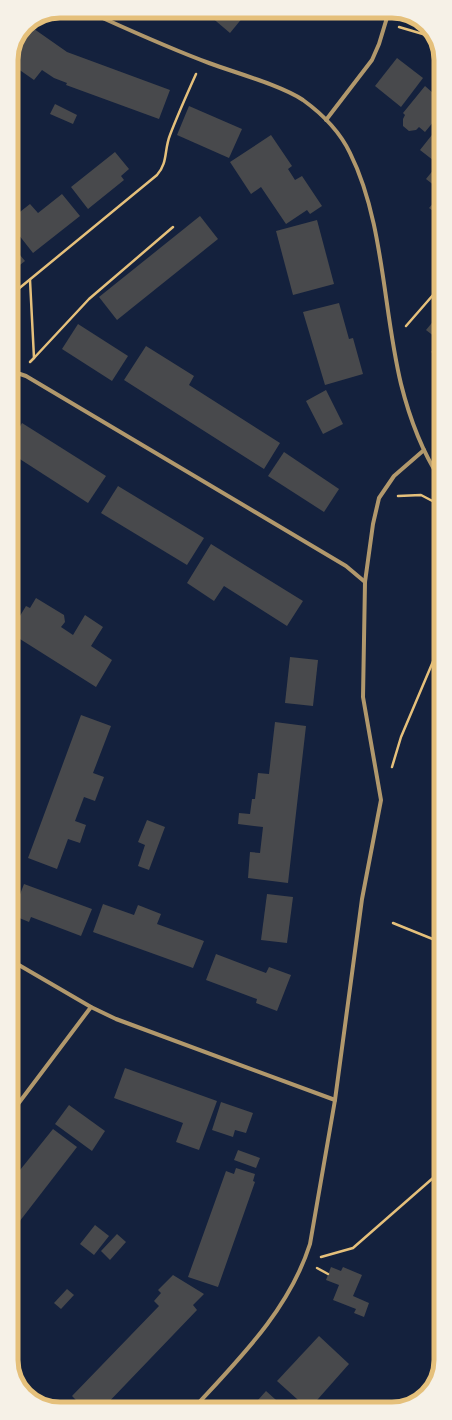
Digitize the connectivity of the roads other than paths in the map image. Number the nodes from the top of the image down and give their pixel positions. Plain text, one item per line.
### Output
1 (103, 18) edge
2 (387, 18) edge
3 (326, 120) junction
4 (18, 373) edge
5 (424, 450) junction
6 (434, 468) edge
7 (365, 582) junction
8 (18, 964) edge
9 (91, 1007) junction
10 (335, 1100) junction
11 (18, 1104) edge
12 (199, 1402) edge

1 - 3 street
2 - 3 street
3 - 5 street
4 - 7 street
5 - 6 street
5 - 7 street
7 - 10 street
8 - 9 street
9 - 10 street
9 - 11 street
10 - 12 street

